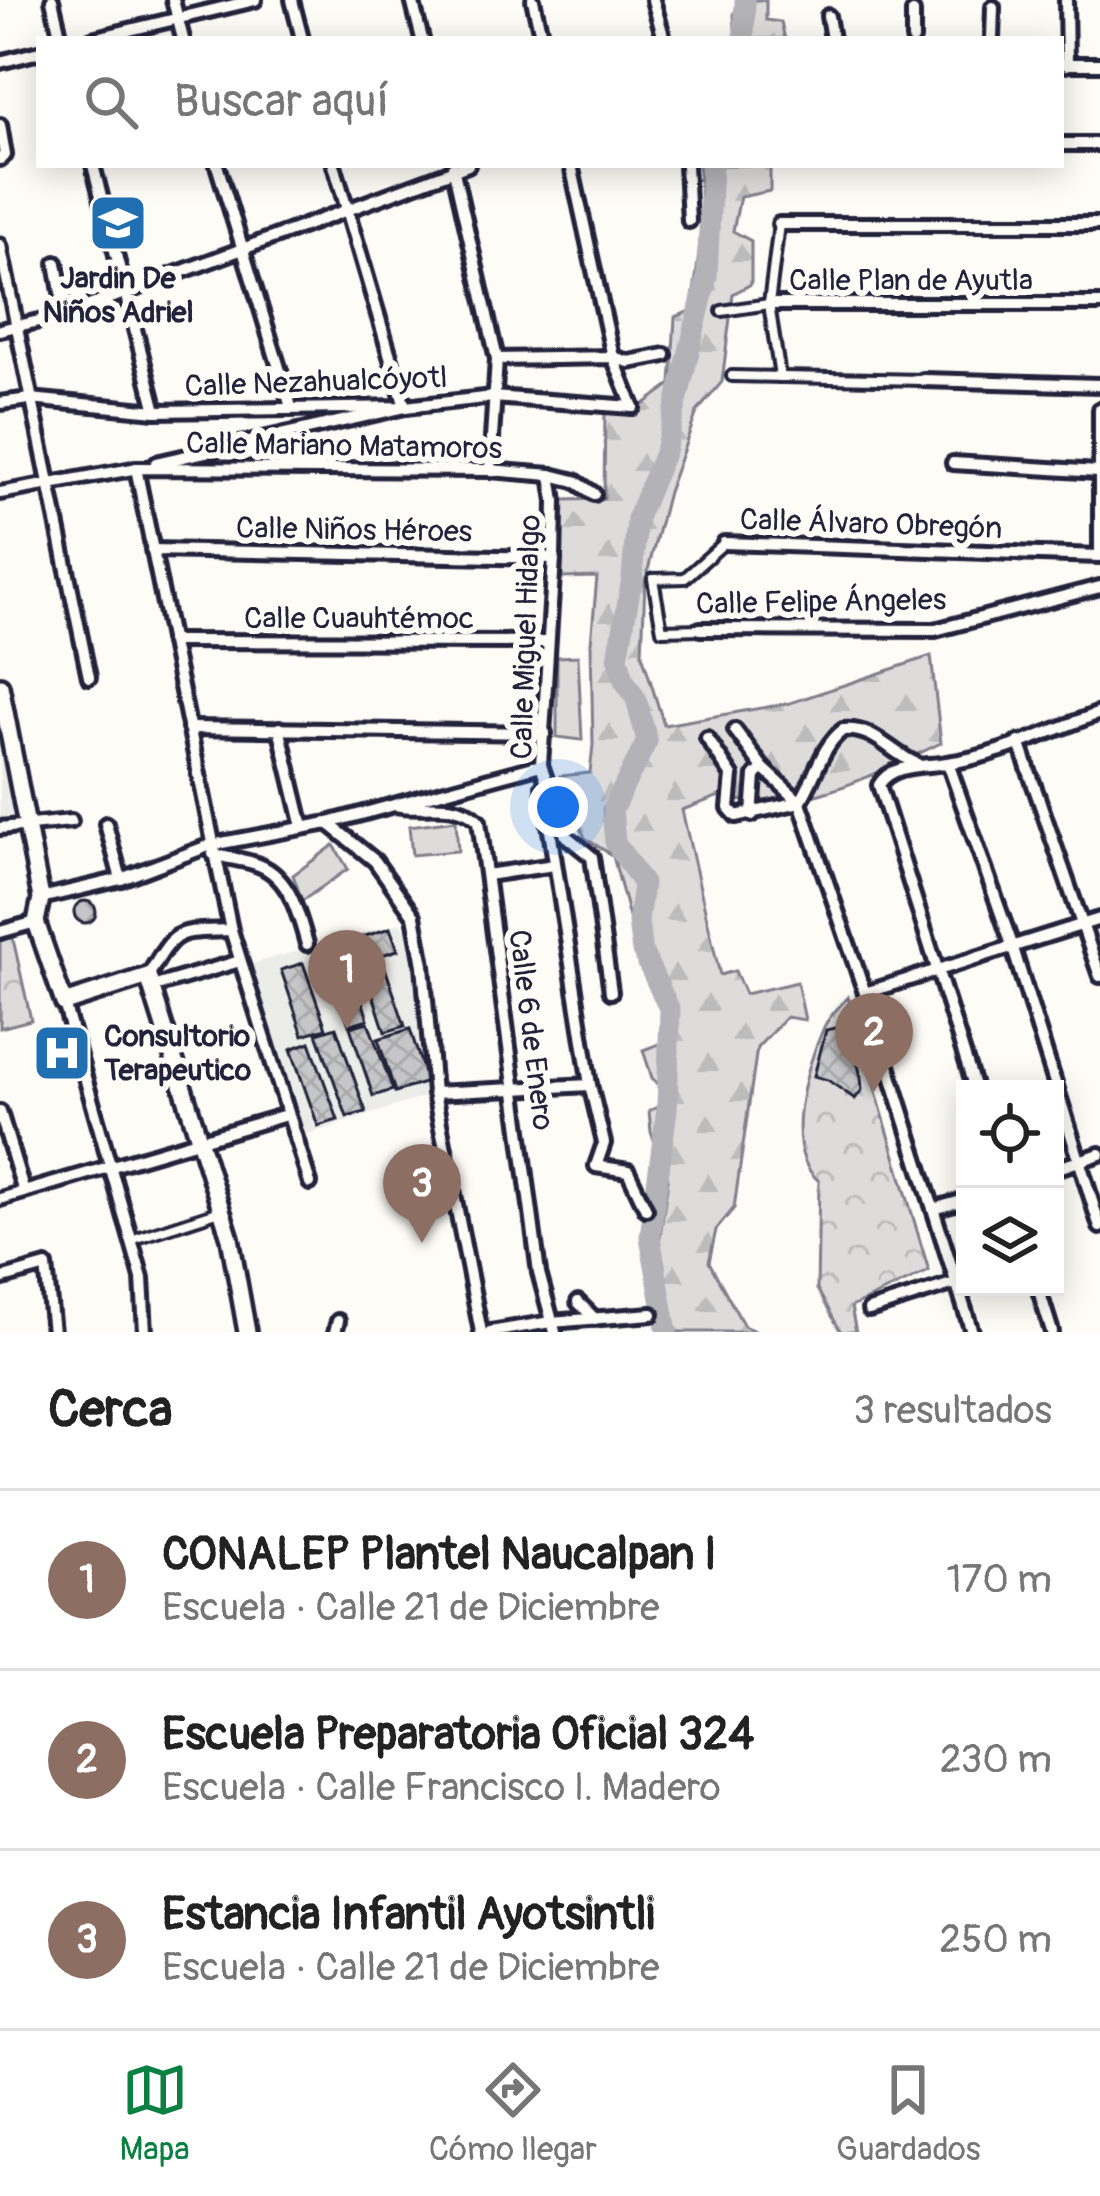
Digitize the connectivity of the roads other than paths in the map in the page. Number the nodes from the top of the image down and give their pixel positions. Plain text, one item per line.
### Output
1 (52, 0) edge
2 (173, 0) edge
3 (255, 0) edge
4 (292, 0) edge
5 (412, 0) edge
6 (533, 0) edge
7 (652, 0) edge
8 (1066, 0) edge
9 (993, 7) dead end
10 (913, 12) dead end
11 (828, 16) dead end
12 (178, 17) junction
13 (60, 36) edge
14 (104, 36) edge
15 (182, 36) edge
16 (301, 36) edge
17 (421, 36) edge
18 (541, 36) edge
19 (663, 36) edge
20 (831, 36) edge
21 (913, 36) edge
22 (992, 36) edge
23 (36, 53) edge
24 (0, 62) edge
25 (1064, 64) edge
26 (1100, 64) edge
27 (1, 130) edge
28 (1064, 144) edge
29 (1100, 144) edge
30 (0, 159) edge
31 (95, 168) edge
32 (219, 168) edge
33 (335, 168) edge
34 (451, 168) edge
35 (453, 168) edge
36 (572, 168) edge
37 (686, 168) edge
38 (346, 210) junction
39 (688, 221) dead end
40 (778, 224) joint
41 (1100, 224) edge
42 (0, 245) edge
43 (240, 249) junction
44 (56, 263) dead end
45 (127, 293) junction
46 (769, 304) junction
47 (1100, 304) edge
48 (722, 311) dead end
49 (65, 315) junction
50 (17, 327) junction
51 (0, 330) edge
52 (664, 355) dead end
53 (613, 357) junction
54 (497, 359) junction
55 (629, 362) junction
56 (732, 376) dead end
57 (781, 376) junction
58 (923, 380) joint
59 (1100, 386) edge
60 (494, 398) junction
61 (30, 399) junction
62 (0, 403) edge
63 (633, 406) junction
64 (291, 407) junction
65 (404, 407) junction
66 (1100, 409) edge
67 (156, 411) junction
68 (952, 463) dead end
69 (136, 468) junction
70 (490, 470) junction
71 (1098, 472) edge
72 (551, 475) junction
73 (50, 483) junction
74 (0, 493) edge
75 (594, 494) dead end
76 (724, 543) joint
77 (152, 550) junction
78 (1100, 555) edge
79 (554, 558) junction
80 (653, 579) joint
81 (1100, 587) edge
82 (700, 629) joint
83 (171, 641) junction
84 (547, 642) junction
85 (88, 677) dead end
86 (0, 686) edge
87 (1100, 713) edge
88 (190, 728) junction
89 (279, 728) junction
90 (735, 730) dead end
91 (545, 733) junction
92 (707, 738) dead end
93 (1019, 742) junction
94 (919, 764) junction
95 (948, 764) junction
96 (541, 765) junction
97 (763, 768) junction
98 (800, 802) junction
99 (395, 805) junction
100 (752, 815) junction
101 (71, 821) dead end
102 (328, 823) junction
103 (28, 824) junction
104 (106, 824) dead end
105 (303, 827) junction
106 (0, 828) edge
107 (212, 850) junction
108 (554, 866) junction
109 (487, 875) junction
110 (121, 879) junction
111 (41, 898) junction
112 (1100, 919) edge
113 (36, 922) junction
114 (1084, 924) junction
115 (231, 930) junction
116 (0, 932) edge
117 (307, 944) dead end
118 (1012, 945) junction
119 (240, 961) junction
120 (938, 971) junction
121 (1100, 976) edge
122 (150, 982) junction
123 (611, 992) dead end
124 (865, 993) junction
125 (64, 1003) junction
126 (972, 1080) edge
127 (590, 1085) junction
128 (514, 1091) junction
129 (434, 1093) junction
130 (0, 1112) edge
131 (286, 1115) junction
132 (199, 1141) junction
133 (1100, 1154) edge
134 (1079, 1161) junction
135 (1064, 1166) edge
136 (109, 1168) junction
137 (310, 1183) dead end
138 (24, 1192) junction
139 (0, 1199) edge
140 (956, 1202) edge
141 (646, 1209) dead end
142 (933, 1209) junction
143 (222, 1210) junction
144 (1100, 1228) edge
145 (130, 1240) junction
146 (0, 1279) edge
147 (955, 1282) junction
148 (1041, 1296) edge
149 (578, 1303) dead end
150 (868, 1310) dead end
151 (652, 1315) dead end
152 (595, 1319) junction
153 (553, 1327) edge
154 (53, 1332) edge
155 (145, 1332) edge
156 (247, 1332) edge
157 (486, 1332) edge
158 (972, 1332) edge
159 (1052, 1332) edge

1 - 13 street
2 - 12 street
3 - 12 street
4 - 16 street
5 - 17 street
6 - 18 street
7 - 19 street
8 - 25 street
9 - 22 street
10 - 21 street
11 - 20 street
12 - 14 street
12 - 15 street
23 - 24 street
25 - 26 street
27 - 30 street
28 - 29 street
31 - 45 street
32 - 43 street
33 - 38 street
34 - 38 street
35 - 54 street
36 - 53 street
37 - 39 street
38 - 43 street
38 - 65 street
40 - 41 street
40 - 46 street
42 - 50 street
43 - 45 street
43 - 64 street
44 - 49 street
45 - 49 street
45 - 67 street
46 - 47 street, Calle Plan de Ayutla
46 - 48 street, Calle Plan de Ayutla
46 - 57 street
49 - 50 street
50 - 51 street
50 - 61 street
52 - 55 street
53 - 54 street
53 - 55 street
53 - 63 street
54 - 60 street
55 - 63 street
56 - 57 street
57 - 58 street
58 - 59 street
60 - 63 street, Calle Nezahualcóyotl
60 - 65 street, Calle Nezahualcóyotl
60 - 70 street
61 - 62 street, Calle Nezahualcóyotl
61 - 67 street, Calle Nezahualcóyotl
61 - 73 street
64 - 65 street, Calle Nezahualcóyotl
64 - 67 street, Calle Nezahualcóyotl
65 - 69 street
66 - 71 street
68 - 71 street
69 - 70 street, Calle Mariano Matamoros
69 - 73 street
69 - 77 street
70 - 72 street, Calle Mariano Matamoros
71 - 78 street
72 - 75 street, Calle Mariano Matamoros
72 - 79 street, Calle Miguel Hidalgo
73 - 74 street
73 - 85 street
76 - 78 street, Calle Álvaro Obregón
76 - 80 street, Calle Álvaro Obregón
77 - 79 street, Calle Niños Héroes
77 - 83 street
79 - 84 street, Calle Miguel Hidalgo
80 - 82 street, Calle Felipe Ángeles
81 - 82 street, Calle Felipe Ángeles
83 - 84 street, Calle Cuauhtémoc
83 - 88 street
84 - 91 street, Calle Miguel Hidalgo
86 - 103 main road
87 - 93 street
88 - 89 street
88 - 107 street
89 - 91 street
89 - 105 street
90 - 97 street
91 - 96 street, Calle Miguel Hidalgo
92 - 100 street
93 - 95 street
93 - 114 street
94 - 95 street
94 - 98 street
94 - 120 street
95 - 118 street
96 - 99 street
96 - 108 street
96 - 123 street, Calle Miguel Hidalgo
97 - 98 street
97 - 100 street
98 - 100 street
98 - 124 street
99 - 102 street
99 - 109 street, Calle 6 de Enero
101 - 103 street
102 - 105 street
102 - 129 street
103 - 106 street
103 - 111 main road
104 - 110 street
105 - 107 street
107 - 110 street
107 - 115 street
107 - 117 street
108 - 109 street
108 - 127 street
109 - 128 street, Calle 6 de Enero
110 - 111 street
111 - 113 main road
112 - 114 street
113 - 116 street
113 - 125 main road
114 - 118 street
114 - 121 street
115 - 119 street
115 - 122 street
118 - 120 street
118 - 134 street
119 - 122 street
119 - 131 street
120 - 124 street
120 - 126 street
122 - 125 main road
122 - 132 main road
124 - 142 street
125 - 136 street
127 - 128 street
127 - 141 street
128 - 129 street
128 - 153 street, Calle 6 de Enero
129 - 157 street
130 - 138 street
131 - 132 street
131 - 137 street
132 - 136 street
132 - 143 main road
133 - 134 street
134 - 135 street
134 - 144 street
136 - 138 street
136 - 145 street
138 - 139 street
140 - 142 street
142 - 147 street
143 - 145 street
143 - 156 main road
145 - 155 street
146 - 154 street
147 - 150 street
147 - 158 street
148 - 159 street
149 - 152 street
151 - 152 street
152 - 153 street
153 - 157 street

